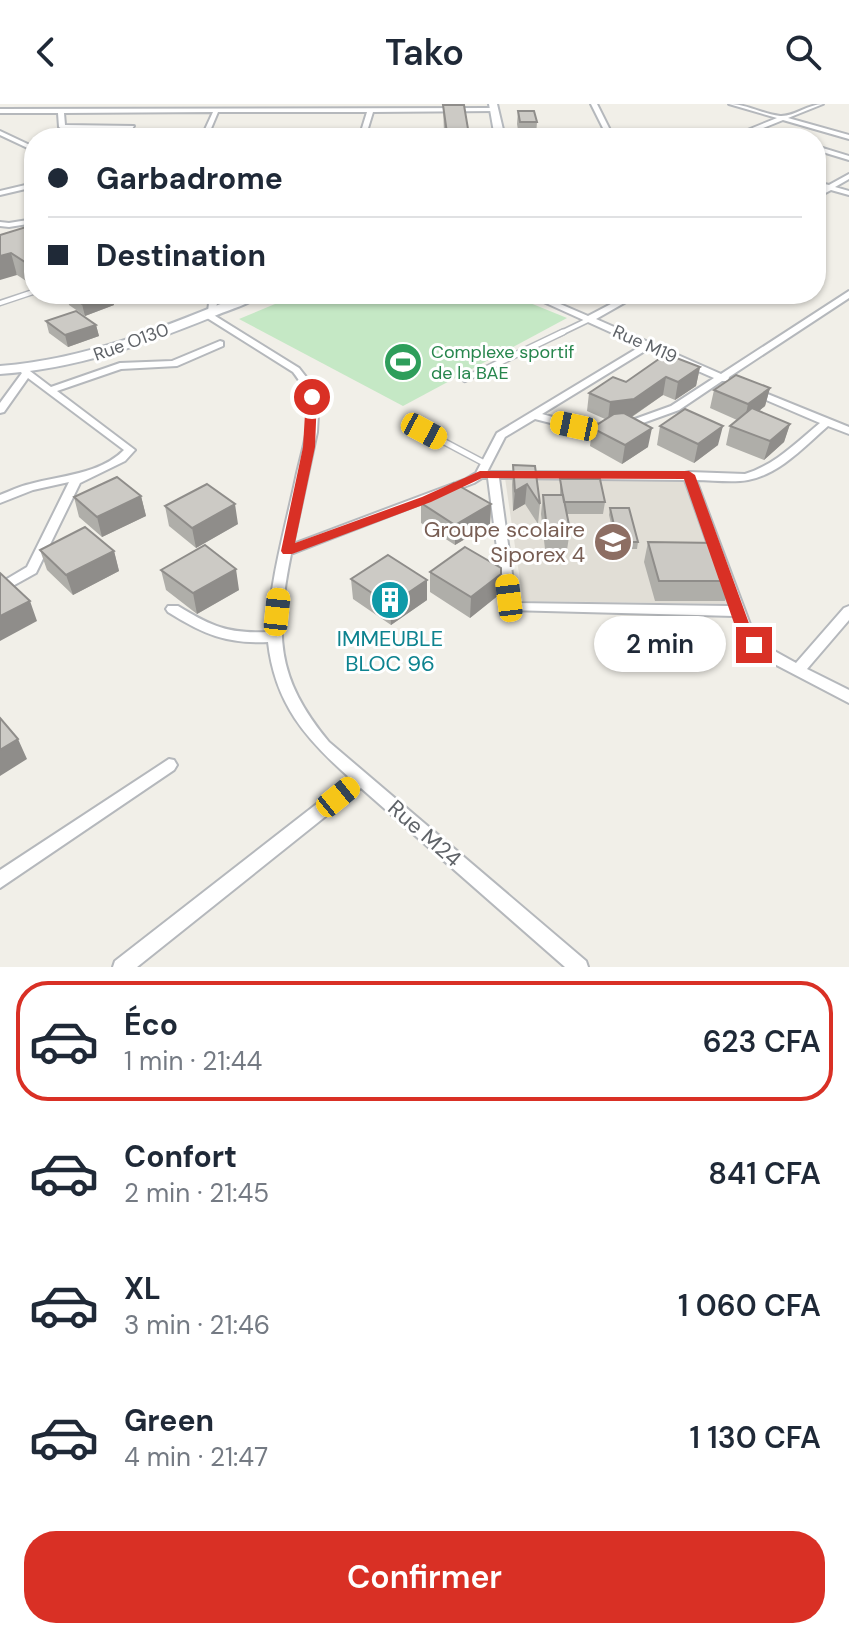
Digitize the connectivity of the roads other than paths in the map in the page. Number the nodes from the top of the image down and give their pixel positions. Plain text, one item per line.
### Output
1 (594, 104) edge
2 (732, 104) edge
3 (820, 104) edge
4 (494, 107) edge
5 (0, 111) edge
6 (61, 111) junction
7 (216, 111) junction
8 (370, 111) junction
9 (781, 117) junction
10 (132, 127) dead end
11 (208, 128) edge
12 (365, 128) edge
13 (498, 128) edge
14 (606, 128) edge
15 (756, 128) edge
16 (818, 128) edge
17 (826, 130) edge
18 (0, 133) edge
19 (849, 137) edge
20 (24, 144) edge
21 (826, 151) edge
22 (849, 158) edge
23 (849, 176) edge
24 (24, 187) edge
25 (826, 187) edge
26 (831, 188) junction
27 (2, 190) edge
28 (826, 191) edge
29 (849, 193) edge
30 (0, 224) edge
31 (24, 224) edge
32 (849, 294) edge
33 (24, 295) edge
34 (0, 303) edge
35 (211, 304) edge
36 (231, 304) edge
37 (554, 304) edge
38 (618, 304) edge
39 (209, 313) junction
40 (590, 319) junction
41 (220, 344) dead end
42 (648, 345) junction
43 (0, 370) edge
44 (25, 372) junction
45 (722, 378) junction
46 (465, 379) dead end
47 (735, 383) edge
48 (748, 389) edge
49 (51, 390) junction
50 (0, 410) edge
51 (533, 415) junction
52 (827, 422) junction
53 (424, 431) dead end
54 (849, 431) edge
55 (487, 471) junction
56 (689, 475) junction
57 (83, 476) junction
58 (0, 499) edge
59 (287, 551) junction
60 (0, 589) edge
61 (173, 609) dead end
62 (737, 611) junction
63 (849, 611) edge
64 (275, 637) junction
65 (798, 670) junction
66 (849, 697) edge
67 (169, 765) dead end
68 (362, 778) junction
69 (0, 880) edge
70 (575, 965) edge
71 (122, 967) edge

1 - 14 street
2 - 9 street
3 - 9 street
4 - 8 street
4 - 13 street
5 - 6 street
6 - 7 street
6 - 10 street
7 - 8 street
7 - 11 street
8 - 12 street
9 - 15 street
9 - 16 street
17 - 19 street
18 - 20 street
21 - 22 street
23 - 26 street
24 - 27 street
25 - 26 street
26 - 28 street
26 - 29 street
30 - 31 street
32 - 45 street
33 - 34 lane
35 - 39 street
36 - 39 street, Rue O130
37 - 40 street, Rue M19
38 - 40 street
39 - 44 street, Rue O130
39 - 59 street, Rue M24
40 - 42 street, Rue M19
40 - 46 lane
41 - 49 street
42 - 45 street, Rue M19
42 - 51 street
43 - 44 street, Rue O130
44 - 49 street
44 - 50 street
45 - 47 street, Rue M19
45 - 51 street
48 - 52 street
49 - 57 street
51 - 55 street
52 - 54 street
52 - 56 street
53 - 55 lane
55 - 56 street
55 - 59 street
55 - 62 street
56 - 62 street
57 - 58 street
57 - 60 street
59 - 64 street, Rue M24
61 - 64 street
62 - 65 street
63 - 65 street
64 - 68 street, Rue M24
65 - 66 street
67 - 69 street
68 - 70 street, Rue M24
68 - 71 street

